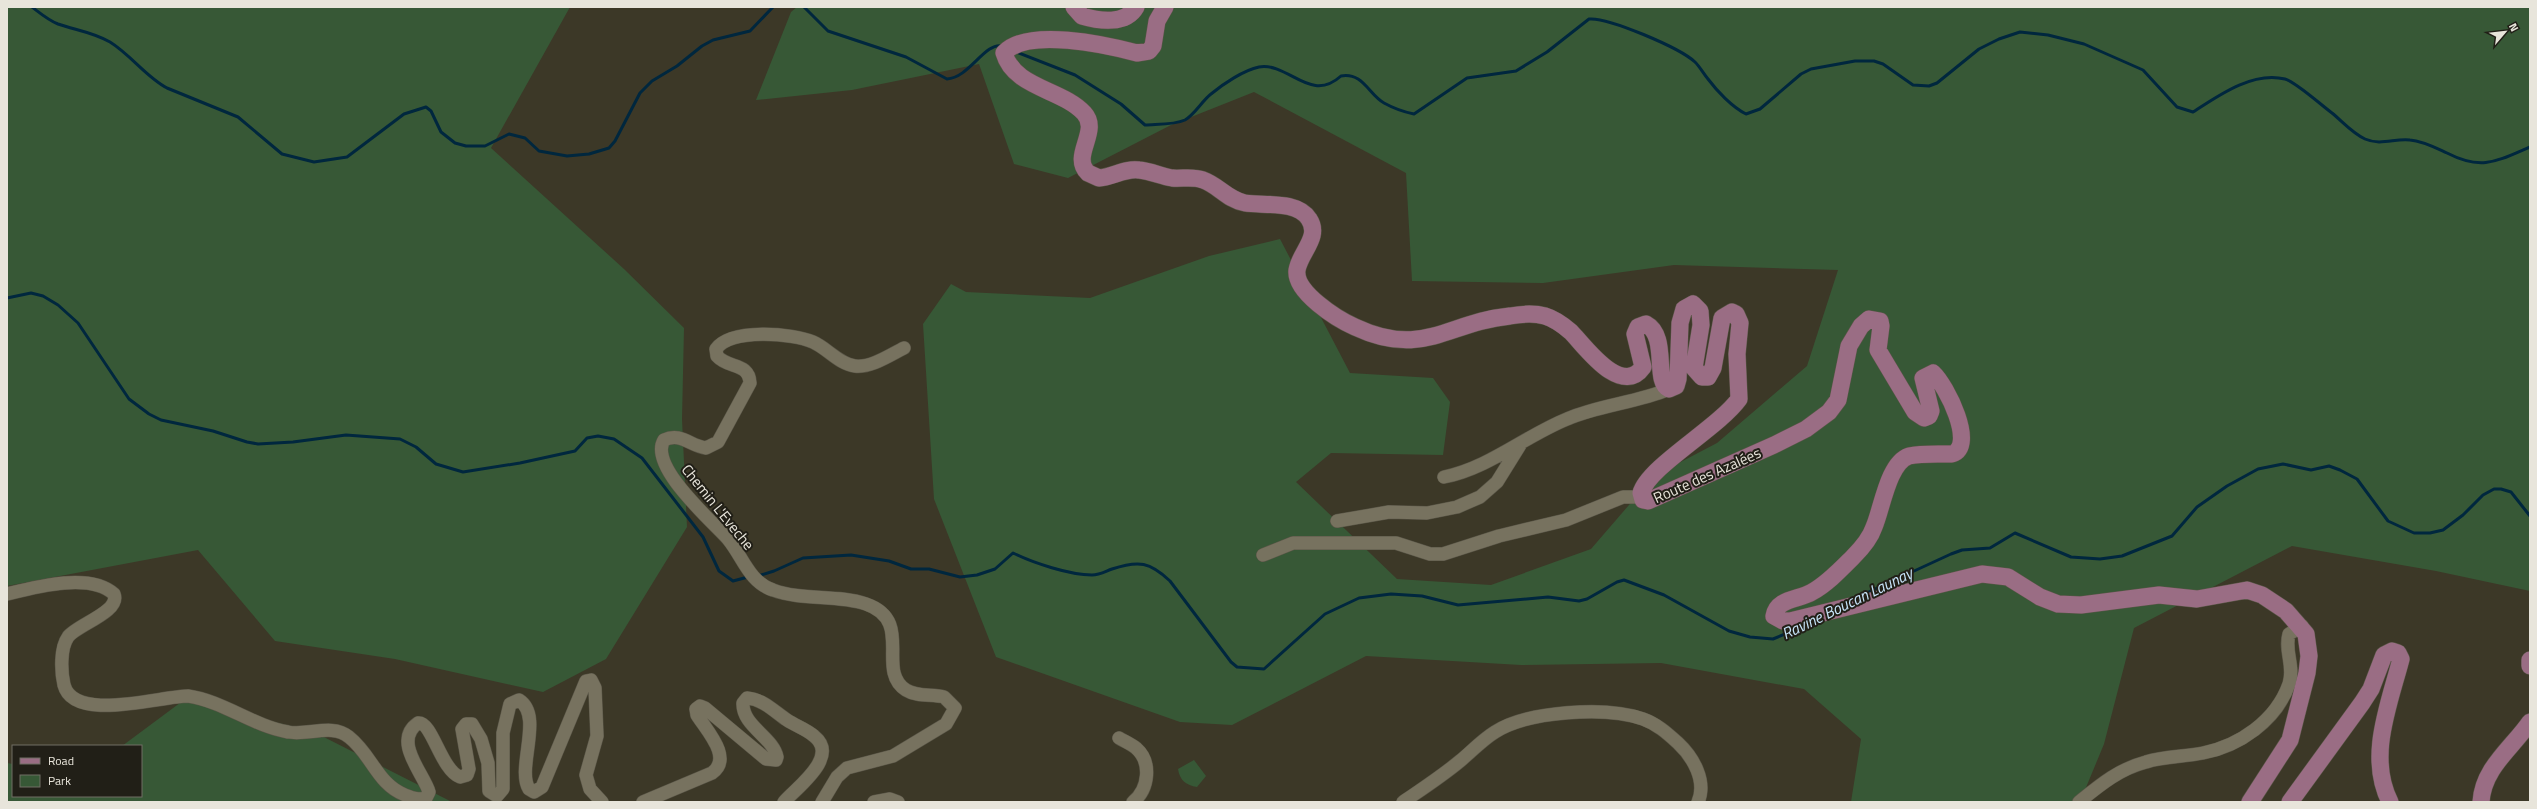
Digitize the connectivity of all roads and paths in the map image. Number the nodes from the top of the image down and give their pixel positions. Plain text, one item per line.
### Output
1 (1073, 7) edge
2 (1136, 7) edge
3 (1165, 7) edge
4 (904, 348) dead end
5 (1669, 389) junction
6 (1524, 441) junction
7 (1444, 477) dead end
8 (1641, 497) junction
9 (1337, 521) dead end
10 (1263, 555) dead end
11 (7, 594) edge
12 (2302, 626) junction
13 (2530, 660) edge
14 (2530, 666) edge
15 (2530, 722) edge
16 (1119, 738) dead end
17 (602, 802) edge
18 (642, 802) edge
19 (784, 802) edge
20 (822, 802) edge
21 (874, 802) edge
22 (898, 802) edge
23 (1133, 802) edge
24 (1403, 802) edge
25 (1698, 802) edge
26 (2079, 802) edge
27 (2250, 802) edge
28 (2290, 802) edge
29 (2390, 802) edge
30 (2481, 802) edge

1 - 2 main road
3 - 5 main road
4 - 20 street, Chemin L'Eveche
5 - 6 street
5 - 8 main road, Route des Azalées
6 - 7 street
6 - 9 street
8 - 10 street
8 - 12 main road, Route des Azalées
11 - 17 street
12 - 26 street
12 - 27 main road
13 - 14 main road
15 - 30 main road
16 - 23 street
18 - 19 street
21 - 22 street
24 - 25 street
28 - 29 main road

